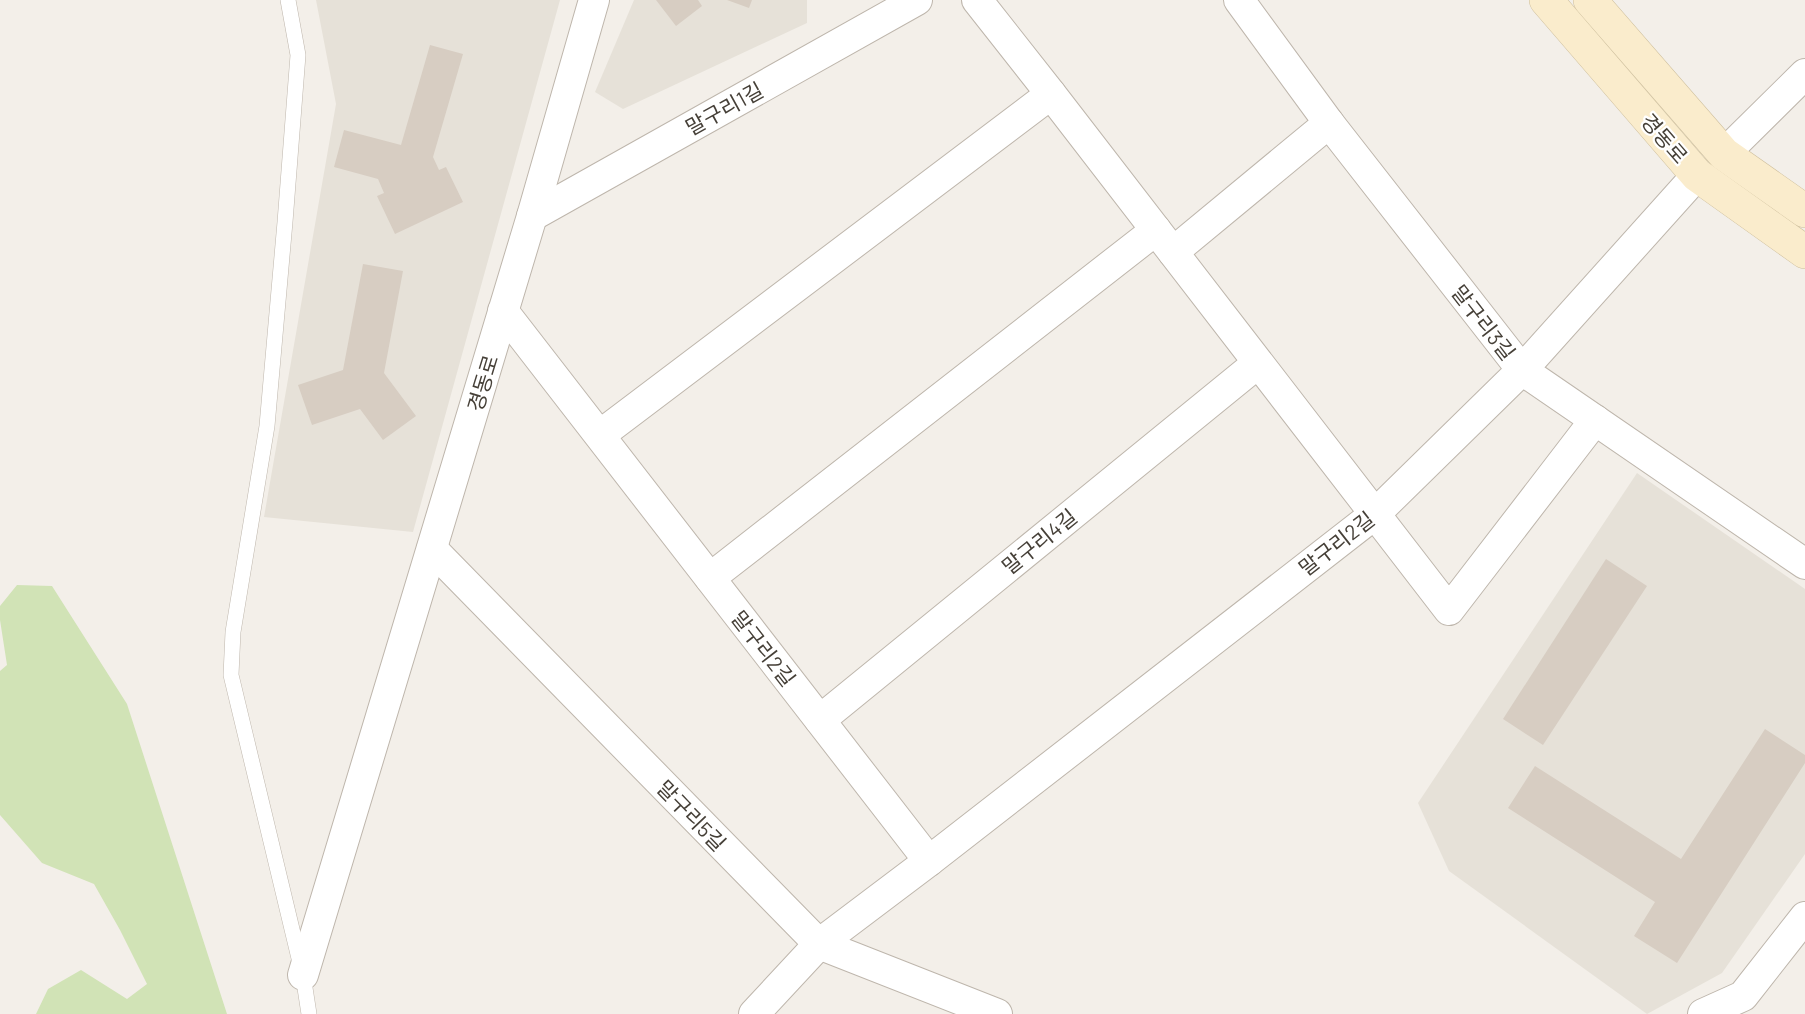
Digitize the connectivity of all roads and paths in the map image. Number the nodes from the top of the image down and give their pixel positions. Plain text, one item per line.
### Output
1 (288, 0) edge
2 (594, 0) edge
3 (917, 0) edge
4 (977, 0) edge
5 (1239, 0) edge
6 (1546, 0) edge
7 (1590, 0) edge
8 (1805, 74) edge
9 (1051, 94) junction
10 (1329, 123) junction
11 (1724, 154) junction
12 (1697, 175) junction
13 (1805, 211) edge
14 (532, 216) junction
15 (1165, 241) junction
16 (1805, 252) edge
17 (503, 311) junction
18 (1258, 363) junction
19 (1522, 370) junction
20 (1595, 420) junction
21 (600, 435) junction
22 (1375, 514) junction
23 (432, 549) junction
24 (1805, 564) edge
25 (710, 578) junction
26 (820, 720) junction
27 (929, 861) junction
28 (1805, 917) edge
29 (819, 944) junction
30 (303, 975) junction
31 (309, 1014) edge
32 (754, 1014) edge
33 (997, 1014) edge
34 (1703, 1014) edge

1 - 30 lane
2 - 14 street, 경동로
3 - 14 street, 말구리1길
4 - 9 street
5 - 10 street, 말구리3길
6 - 12 street, 경동로
7 - 11 street, 경동로
8 - 11 street
9 - 15 street
9 - 21 street
10 - 15 street
10 - 19 street, 말구리3길
11 - 13 street, 경동로
12 - 16 street, 경동로
12 - 19 street, 말구리2길
14 - 17 street, 경동로
15 - 18 street
15 - 25 street
17 - 21 street, 말구리2길
17 - 23 street, 경동로
18 - 22 street
18 - 26 street, 말구리4길
19 - 20 street, 말구리3길
19 - 22 street, 말구리2길
20 - 22 street
20 - 24 street, 말구리3길
21 - 25 street, 말구리2길
22 - 27 street, 말구리2길
23 - 29 street, 말구리5길
23 - 30 street, 경동로
25 - 26 street, 말구리2길
26 - 27 street, 말구리2길
27 - 29 street, 말구리2길
28 - 34 street
29 - 32 street, 말구리2길
29 - 33 street, 말구리5길
30 - 31 lane

